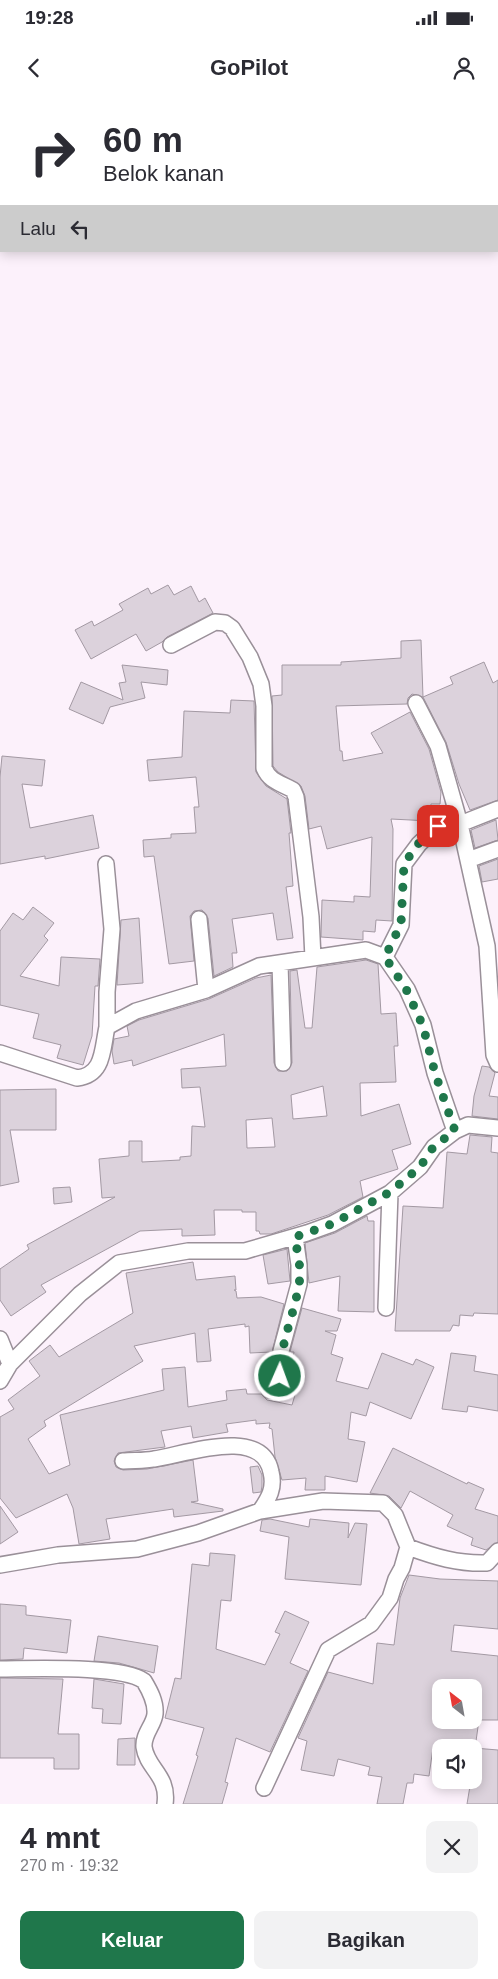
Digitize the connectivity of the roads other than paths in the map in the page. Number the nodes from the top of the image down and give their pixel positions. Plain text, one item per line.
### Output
1 (171, 645) dead end
2 (416, 703) dead end
3 (498, 808) edge
4 (460, 824) junction
5 (498, 849) edge
6 (468, 860) junction
7 (106, 864) dead end
8 (199, 920) dead end
9 (385, 957) junction
10 (313, 958) junction
11 (280, 963) junction
12 (206, 990) junction
13 (107, 1027) junction
14 (0, 1053) edge
15 (283, 1063) dead end
16 (498, 1064) edge
17 (498, 1128) edge
18 (455, 1131) junction
19 (390, 1192) junction
20 (295, 1237) junction
21 (386, 1308) dead end
22 (0, 1339) edge
23 (10, 1364) junction
24 (0, 1382) edge
25 (269, 1390) dead end
26 (123, 1461) dead end
27 (260, 1511) junction
28 (408, 1547) junction
29 (498, 1551) edge
30 (0, 1565) edge
31 (0, 1668) edge
32 (264, 1788) dead end
33 (165, 1804) edge

1 - 10 street
2 - 4 street
3 - 4 street
4 - 6 street
4 - 9 street
5 - 6 street
6 - 16 street
7 - 13 street
8 - 12 street
9 - 10 street
9 - 18 street
10 - 11 street
11 - 12 street
11 - 15 street
12 - 13 street
13 - 14 street
17 - 18 street
18 - 19 street
19 - 20 street
19 - 21 street
20 - 23 street
20 - 25 street
22 - 23 street
23 - 24 street
26 - 27 street
27 - 28 street
27 - 30 street
28 - 29 street
28 - 32 street
31 - 33 street

